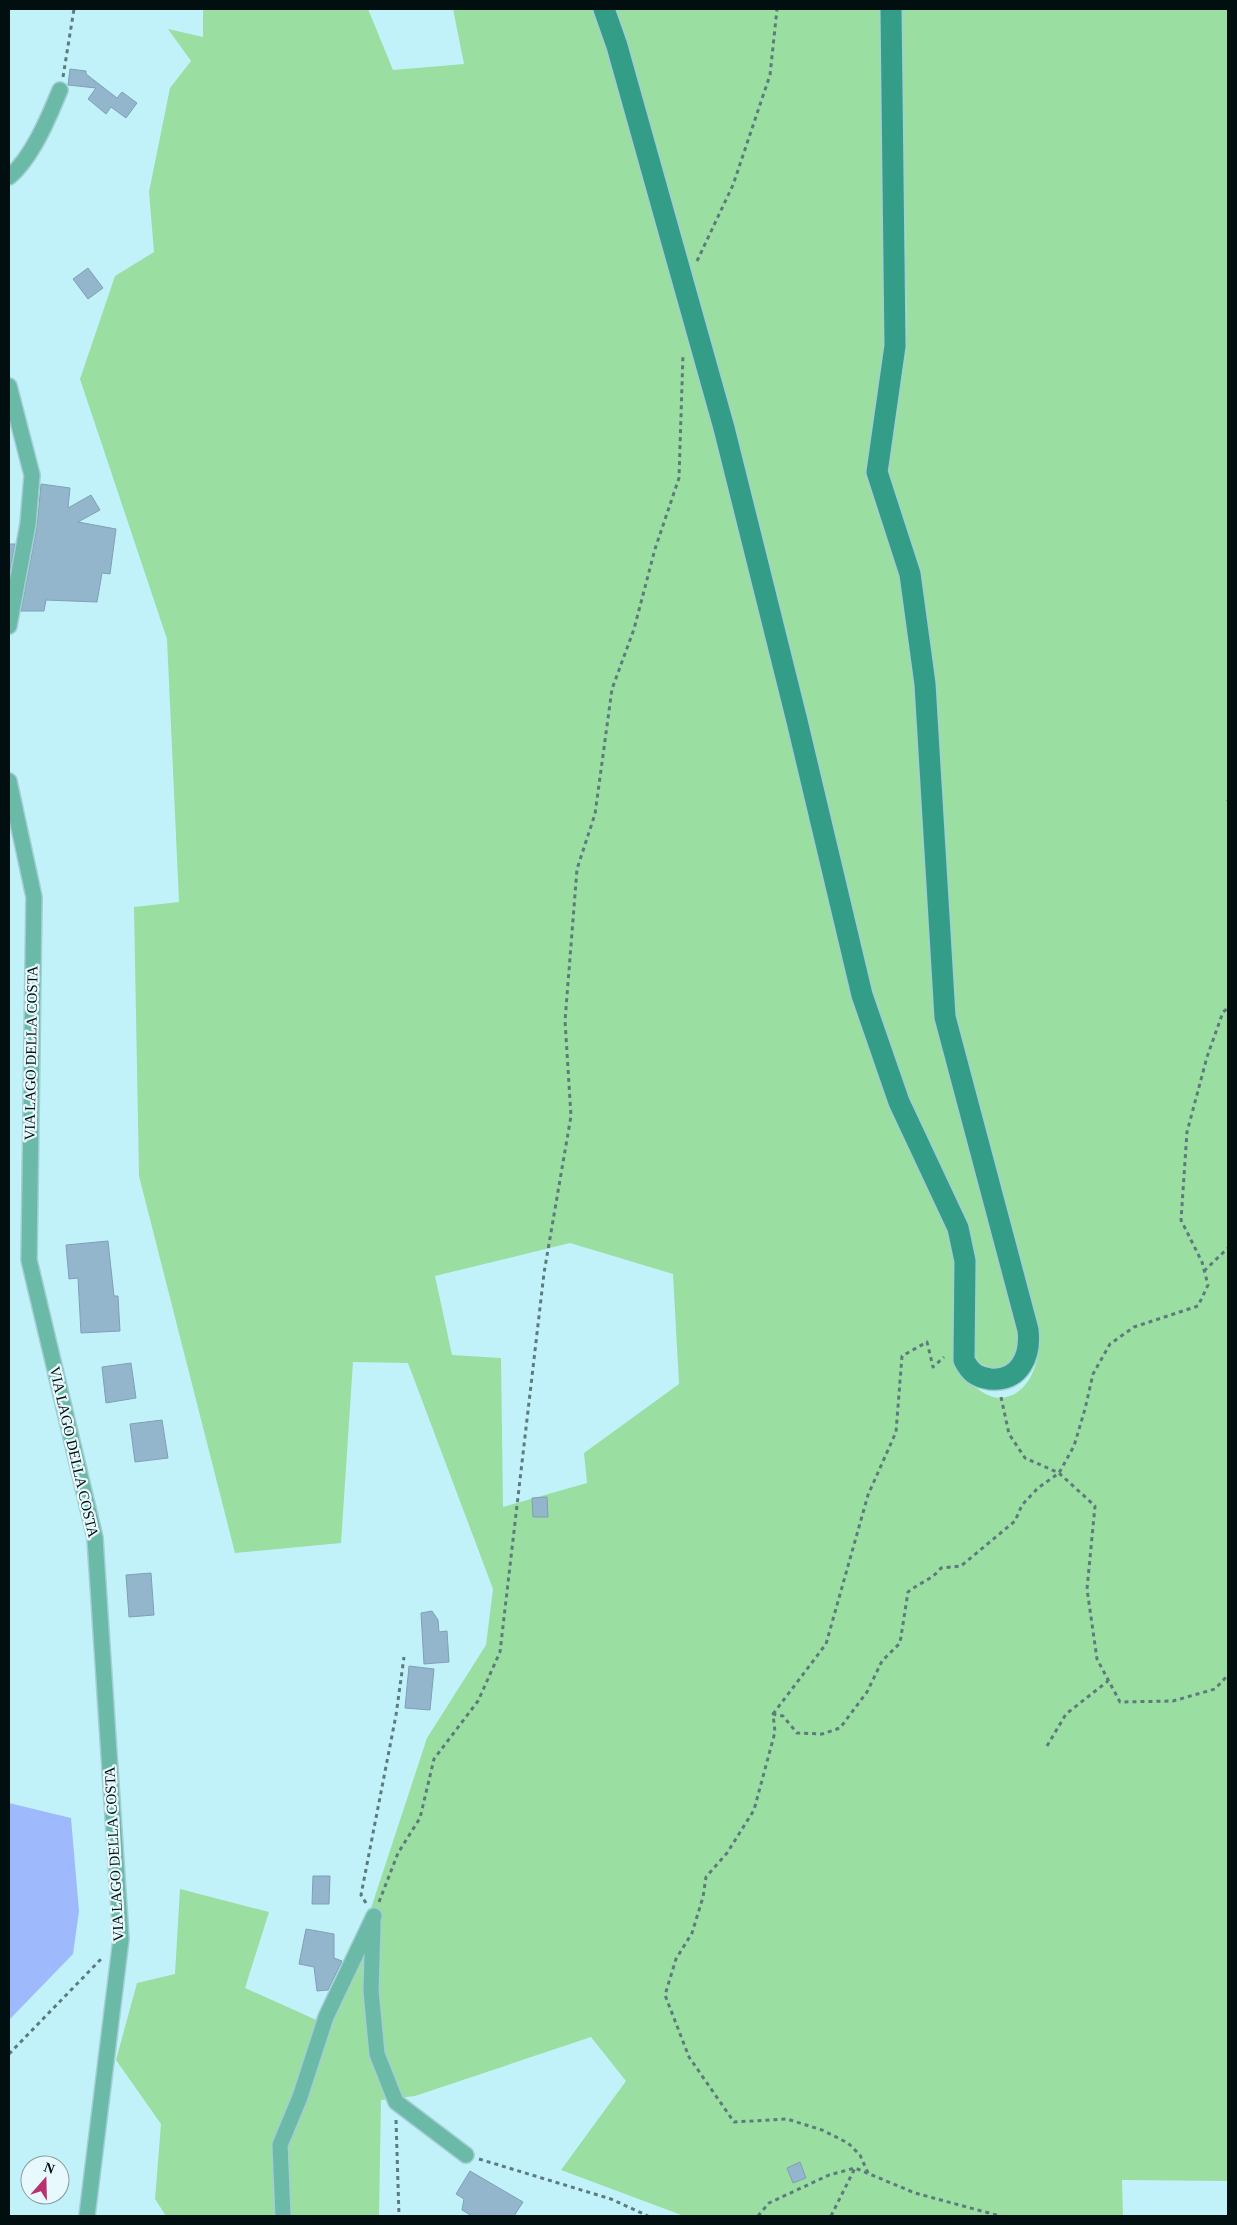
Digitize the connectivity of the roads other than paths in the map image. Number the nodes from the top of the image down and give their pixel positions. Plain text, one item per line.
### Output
1 (604, 9) edge
2 (891, 9) edge
3 (60, 90) road end
4 (9, 176) edge
5 (9, 386) edge
6 (9, 626) edge
7 (9, 781) edge
8 (466, 2155) road end
9 (87, 2216) edge
10 (283, 2216) edge

1 - 2 main road
3 - 4 street
5 - 6 street
7 - 9 street, VIA LAGO DELLA COSTA
8 - 10 street

